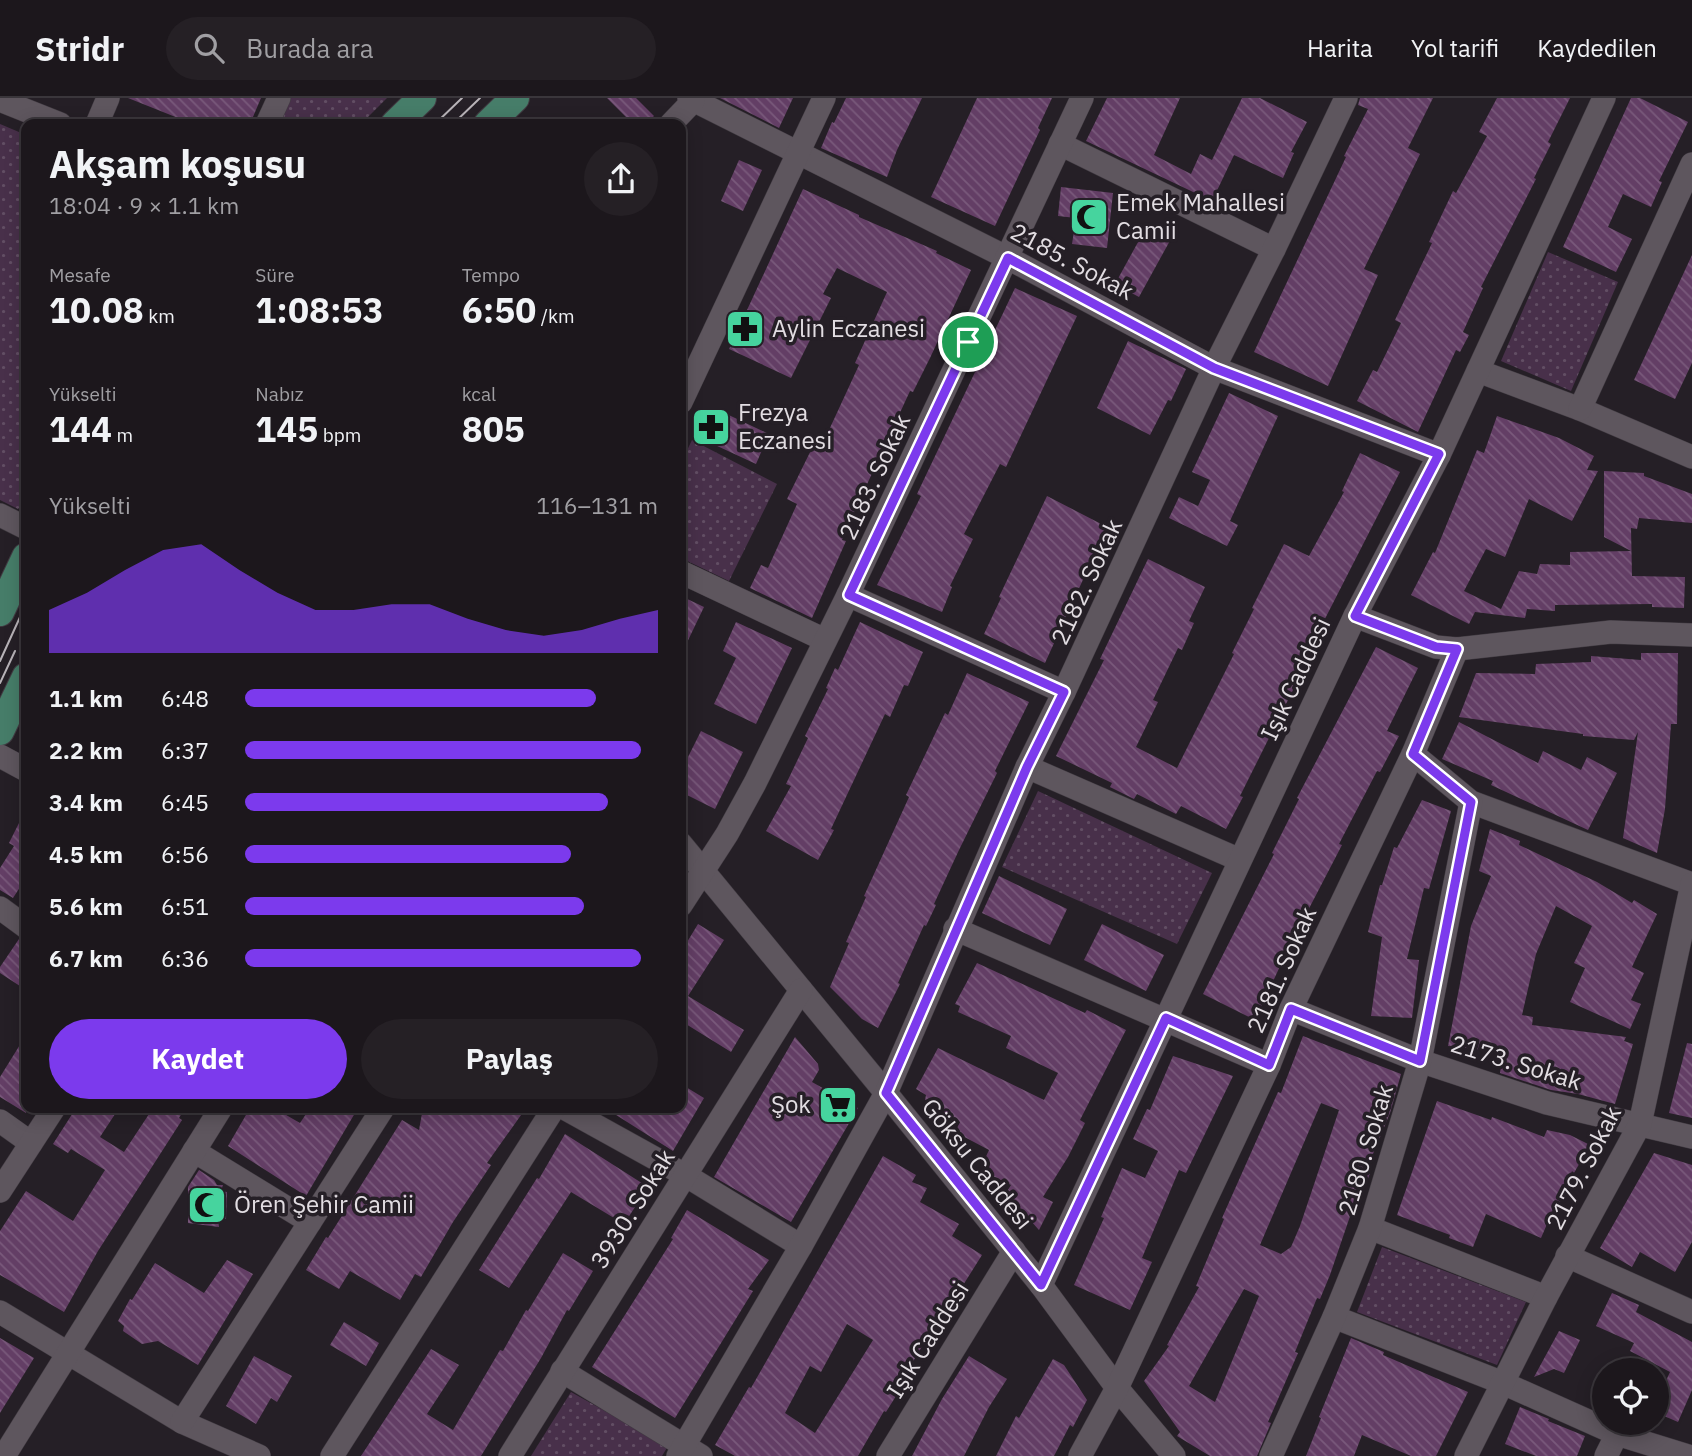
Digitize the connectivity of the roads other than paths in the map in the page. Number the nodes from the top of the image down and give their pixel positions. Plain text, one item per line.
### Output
1 (108, 98) edge
2 (279, 98) edge
3 (422, 98) edge
4 (514, 98) edge
5 (824, 98) edge
6 (1082, 98) edge
7 (1346, 98) edge
8 (1604, 98) edge
9 (0, 100) edge
10 (691, 100) edge
11 (48, 119) edge
12 (99, 119) edge
13 (269, 119) edge
14 (400, 119) edge
15 (493, 119) edge
16 (675, 119) edge
17 (1060, 144) junction
18 (797, 151) junction
19 (1692, 164) edge
20 (1274, 249) junction
21 (1008, 258) junction
22 (1214, 368) junction
23 (1478, 371) junction
24 (686, 390) edge
25 (1580, 409) junction
26 (1439, 454) junction
27 (1692, 457) edge
28 (0, 515) edge
29 (21, 526) edge
30 (21, 568) edge
31 (686, 574) edge
32 (849, 595) junction
33 (0, 612) edge
34 (1355, 616) junction
35 (1692, 635) edge
36 (825, 640) junction
37 (1457, 649) junction
38 (21, 687) edge
39 (1064, 692) junction
40 (0, 731) edge
41 (1413, 754) junction
42 (0, 756) edge
43 (21, 767) edge
44 (1027, 767) junction
45 (1471, 802) junction
46 (686, 850) edge
47 (1240, 860) junction
48 (702, 871) junction
49 (1692, 884) edge
50 (686, 897) edge
51 (0, 908) edge
52 (21, 923) edge
53 (956, 929) junction
54 (800, 990) junction
55 (1291, 1009) junction
56 (1166, 1018) junction
57 (1420, 1061) junction
58 (1269, 1065) junction
59 (886, 1093) junction
60 (51, 1113) edge
61 (219, 1113) edge
62 (380, 1113) edge
63 (551, 1113) edge
64 (573, 1113) edge
65 (0, 1121) edge
66 (1640, 1124) junction
67 (1692, 1137) edge
68 (31, 1143) junction
69 (194, 1151) junction
70 (685, 1175) junction
71 (0, 1191) edge
72 (310, 1222) junction
73 (1370, 1228) junction
74 (801, 1246) junction
75 (1014, 1251) junction
76 (1567, 1256) junction
77 (1041, 1285) junction
78 (1546, 1297) junction
79 (0, 1312) edge
80 (1692, 1312) edge
81 (1334, 1317) junction
82 (68, 1352) junction
83 (562, 1371) junction
84 (1503, 1383) junction
85 (1117, 1388) junction
86 (181, 1422) junction
87 (1592, 1423) edge
88 (1616, 1435) edge
89 (1620, 1435) edge
90 (688, 1453) edge
91 (4, 1456) edge
92 (259, 1456) edge
93 (332, 1456) edge
94 (510, 1456) edge
95 (888, 1456) edge
96 (1080, 1456) edge
97 (1174, 1456) edge
98 (1270, 1456) edge
99 (1466, 1456) edge
100 (1606, 1456) edge
101 (1688, 1456) edge

1 - 12 street
2 - 13 street
3 - 14 main road
4 - 15 main road
5 - 18 street
6 - 17 street, 2183. Sokak
7 - 20 street, 2182. Sokak
8 - 23 street, Işık Caddesi
9 - 11 street
10 - 16 street
10 - 18 street, 2185. Sokak
17 - 20 street
17 - 21 street, 2183. Sokak
18 - 21 street, 2185. Sokak
18 - 24 street
19 - 25 street
20 - 22 street, 2182. Sokak
21 - 22 street, 2185. Sokak
21 - 32 street, 2183. Sokak
22 - 26 street, 2185. Sokak
22 - 39 street, 2182. Sokak
23 - 25 street
23 - 26 street, Işık Caddesi
25 - 27 street
26 - 34 street, Işık Caddesi
28 - 29 street
30 - 33 main road
31 - 36 street
32 - 36 street, 2183. Sokak
32 - 39 street
34 - 37 street
34 - 47 street, Işık Caddesi
35 - 37 street
36 - 48 street, 2183. Sokak
37 - 41 street, 2181. Sokak
38 - 40 main road
39 - 44 street, 2182. Sokak
41 - 45 street
41 - 55 street, 2181. Sokak
42 - 43 street
44 - 47 street
44 - 53 street, 2182. Sokak
45 - 49 street
45 - 57 street, 2180. Sokak
46 - 48 street, Göksu Caddesi
47 - 56 street, Işık Caddesi
48 - 50 street, 2183. Sokak
48 - 54 street, Göksu Caddesi
49 - 66 street, 2179. Sokak
51 - 52 street
53 - 56 street
53 - 59 street, 2182. Sokak
54 - 59 street, Göksu Caddesi
54 - 70 street, 3930. Sokak
55 - 57 street, 2173. Sokak
55 - 58 street, 2181. Sokak
56 - 58 street
56 - 77 street, Işık Caddesi
57 - 66 street, 2173. Sokak
57 - 73 street, 2180. Sokak
58 - 85 street, 2181. Sokak
59 - 74 street, 2182. Sokak
59 - 75 street, Göksu Caddesi
60 - 68 street
61 - 69 street
62 - 72 street
63 - 93 street
64 - 70 street
65 - 68 street
66 - 67 street, 2173. Sokak
66 - 76 street, 2179. Sokak
68 - 71 street
69 - 72 street
69 - 82 street
70 - 74 street
70 - 83 street, 3930. Sokak
72 - 86 street
73 - 78 street
73 - 81 street, 2180. Sokak
74 - 90 street, 2182. Sokak
75 - 77 street, Göksu Caddesi
75 - 95 street, Işık Caddesi
76 - 78 street, 2179. Sokak
76 - 80 street
77 - 85 street, Göksu Caddesi
78 - 84 street, 2179. Sokak
79 - 82 street
81 - 84 street
81 - 98 street, 2180. Sokak
82 - 86 street
82 - 91 street
83 - 90 street
83 - 94 street, 3930. Sokak
84 - 87 street
84 - 99 street, 2179. Sokak
85 - 96 street, 2181. Sokak
85 - 97 street, Göksu Caddesi
86 - 92 street
88 - 100 street
89 - 101 street

